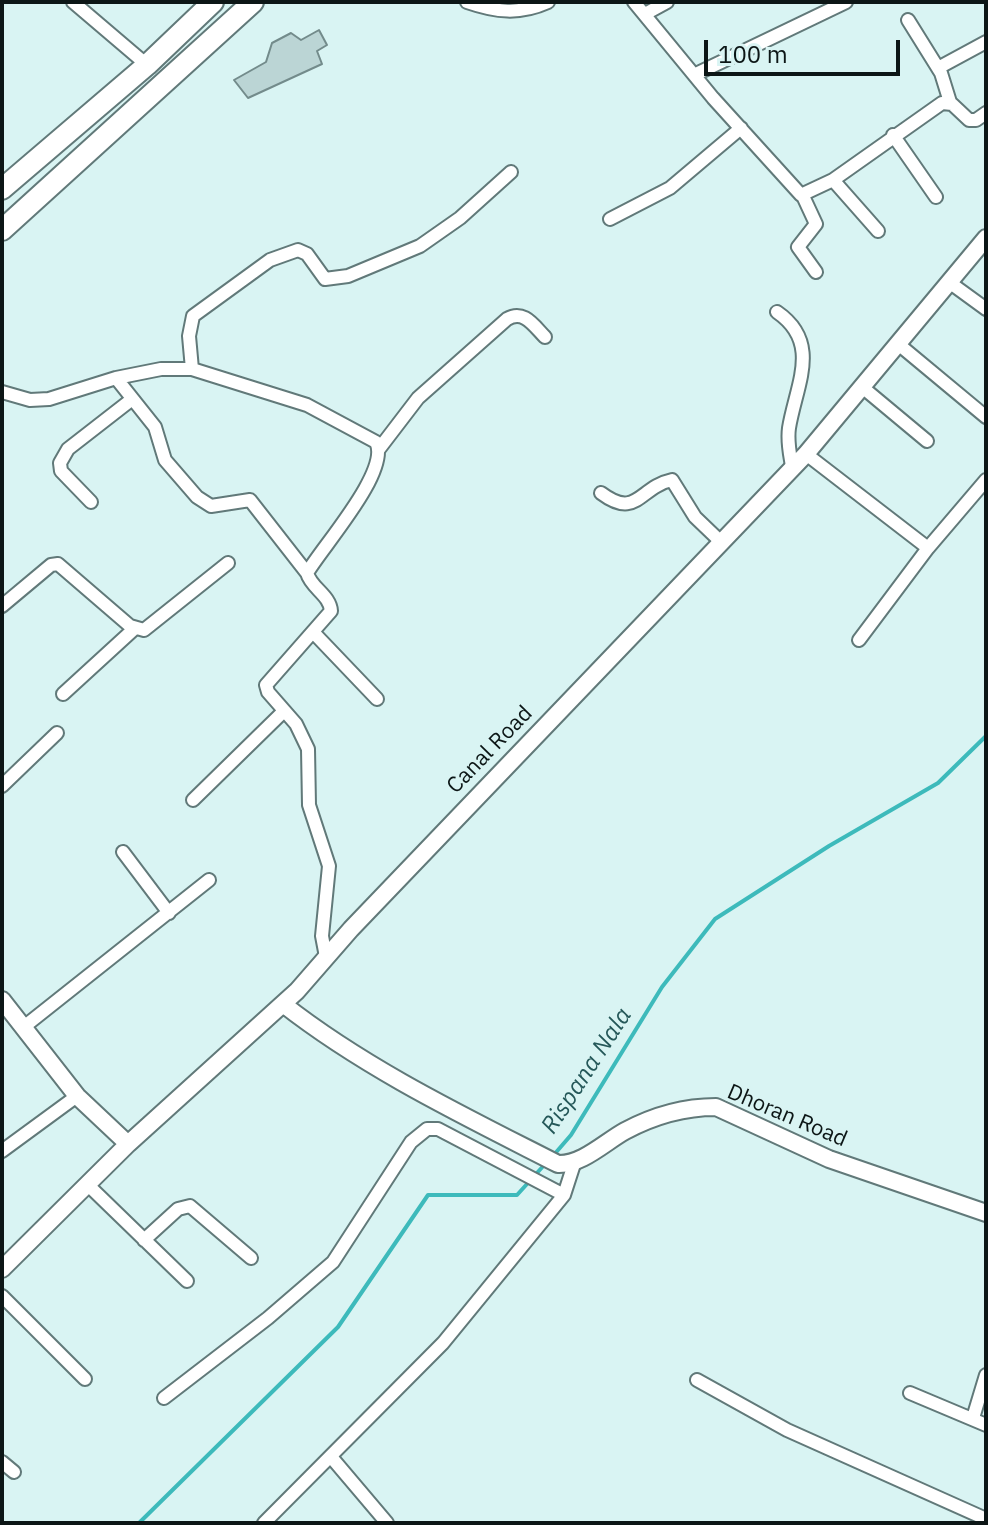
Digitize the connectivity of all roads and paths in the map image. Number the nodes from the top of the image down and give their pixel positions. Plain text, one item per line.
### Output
1 (73, 2) edge
2 (213, 2) edge
3 (253, 2) edge
4 (467, 2) edge
5 (548, 2) edge
6 (634, 2) edge
7 (667, 2) edge
8 (846, 2) edge
9 (645, 14) junction
10 (908, 20) dead end
11 (986, 42) edge
12 (147, 65) junction
13 (938, 68) junction
14 (694, 75) junction
15 (950, 102) junction
16 (986, 113) edge
17 (741, 128) junction
18 (893, 135) junction
19 (511, 172) dead end
20 (833, 180) junction
21 (2, 189) edge
22 (803, 196) junction
23 (936, 197) dead end
24 (610, 219) dead end
25 (2, 230) edge
26 (878, 231) dead end
27 (986, 238) edge
28 (816, 272) dead end
29 (949, 282) junction
30 (986, 309) edge
31 (777, 312) dead end
32 (545, 337) dead end
33 (897, 343) junction
34 (192, 369) junction
35 (116, 378) junction
36 (861, 386) junction
37 (2, 392) edge
38 (131, 400) junction
39 (986, 417) edge
40 (927, 441) dead end
41 (379, 449) junction
42 (806, 454) junction
43 (792, 466) junction
44 (986, 480) edge
45 (601, 493) dead end
46 (91, 502) dead end
47 (720, 541) junction
48 (928, 548) junction
49 (228, 563) dead end
50 (307, 573) junction
51 (2, 606) edge
52 (134, 629) junction
53 (313, 632) junction
54 (859, 640) dead end
55 (63, 694) dead end
56 (377, 699) dead end
57 (284, 711) junction
58 (57, 733) dead end
59 (2, 786) edge
60 (193, 800) dead end
61 (123, 852) dead end
62 (209, 880) dead end
63 (169, 913) junction
64 (326, 957) junction
65 (2, 1000) edge
66 (283, 1004) junction
67 (25, 1026) junction
68 (77, 1096) junction
69 (128, 1144) junction
70 (2, 1151) edge
71 (575, 1161) junction
72 (88, 1185) junction
73 (564, 1195) junction
74 (986, 1213) edge
75 (144, 1240) junction
76 (251, 1258) dead end
77 (2, 1269) edge
78 (187, 1281) dead end
79 (2, 1296) edge
80 (986, 1375) edge
81 (85, 1379) dead end
82 (697, 1380) dead end
83 (910, 1393) dead end
84 (164, 1398) dead end
85 (973, 1418) junction
86 (986, 1425) edge
87 (332, 1458) junction
88 (2, 1462) edge
89 (14, 1472) dead end
90 (986, 1519) edge
91 (264, 1523) edge
92 (387, 1523) edge

1 - 12 street
2 - 12 main road
3 - 25 main road
4 - 5 street
6 - 9 street
7 - 9 street
8 - 14 street
9 - 14 street
10 - 13 street
11 - 13 street
12 - 21 main road
13 - 15 street
14 - 17 street
15 - 16 street
15 - 18 street
17 - 22 street
17 - 24 street
18 - 20 street
18 - 23 street
19 - 34 street
20 - 22 street
20 - 26 street
22 - 28 street
27 - 29 street, Canal Road
29 - 30 street
29 - 33 street, Canal Road
31 - 43 street
32 - 41 street
33 - 36 street, Canal Road
33 - 39 street
34 - 35 street
34 - 41 street
35 - 37 street
35 - 38 street
36 - 40 street
36 - 42 street, Canal Road
38 - 46 street
38 - 50 street
41 - 50 street
42 - 43 street, Canal Road
42 - 48 street
43 - 47 street, Canal Road
44 - 48 street
45 - 47 street
47 - 64 street, Canal Road
48 - 54 street
49 - 52 street
50 - 53 street
51 - 52 street
52 - 55 street
53 - 56 street
53 - 57 street
57 - 60 street
57 - 64 street
58 - 59 street
61 - 63 street
62 - 63 street
63 - 67 street
64 - 66 street, Canal Road
65 - 67 street
66 - 69 street, Canal Road
66 - 71 street, Dhoran Road
67 - 68 street
68 - 69 street
68 - 70 street
69 - 72 street, Canal Road
71 - 73 street
71 - 74 street, Dhoran Road
72 - 75 street
72 - 77 street, Canal Road
73 - 84 street
73 - 87 street
75 - 76 street
75 - 78 street
79 - 81 street
80 - 85 street
82 - 90 street
83 - 85 street
85 - 86 street
87 - 91 street
87 - 92 street
88 - 89 street

